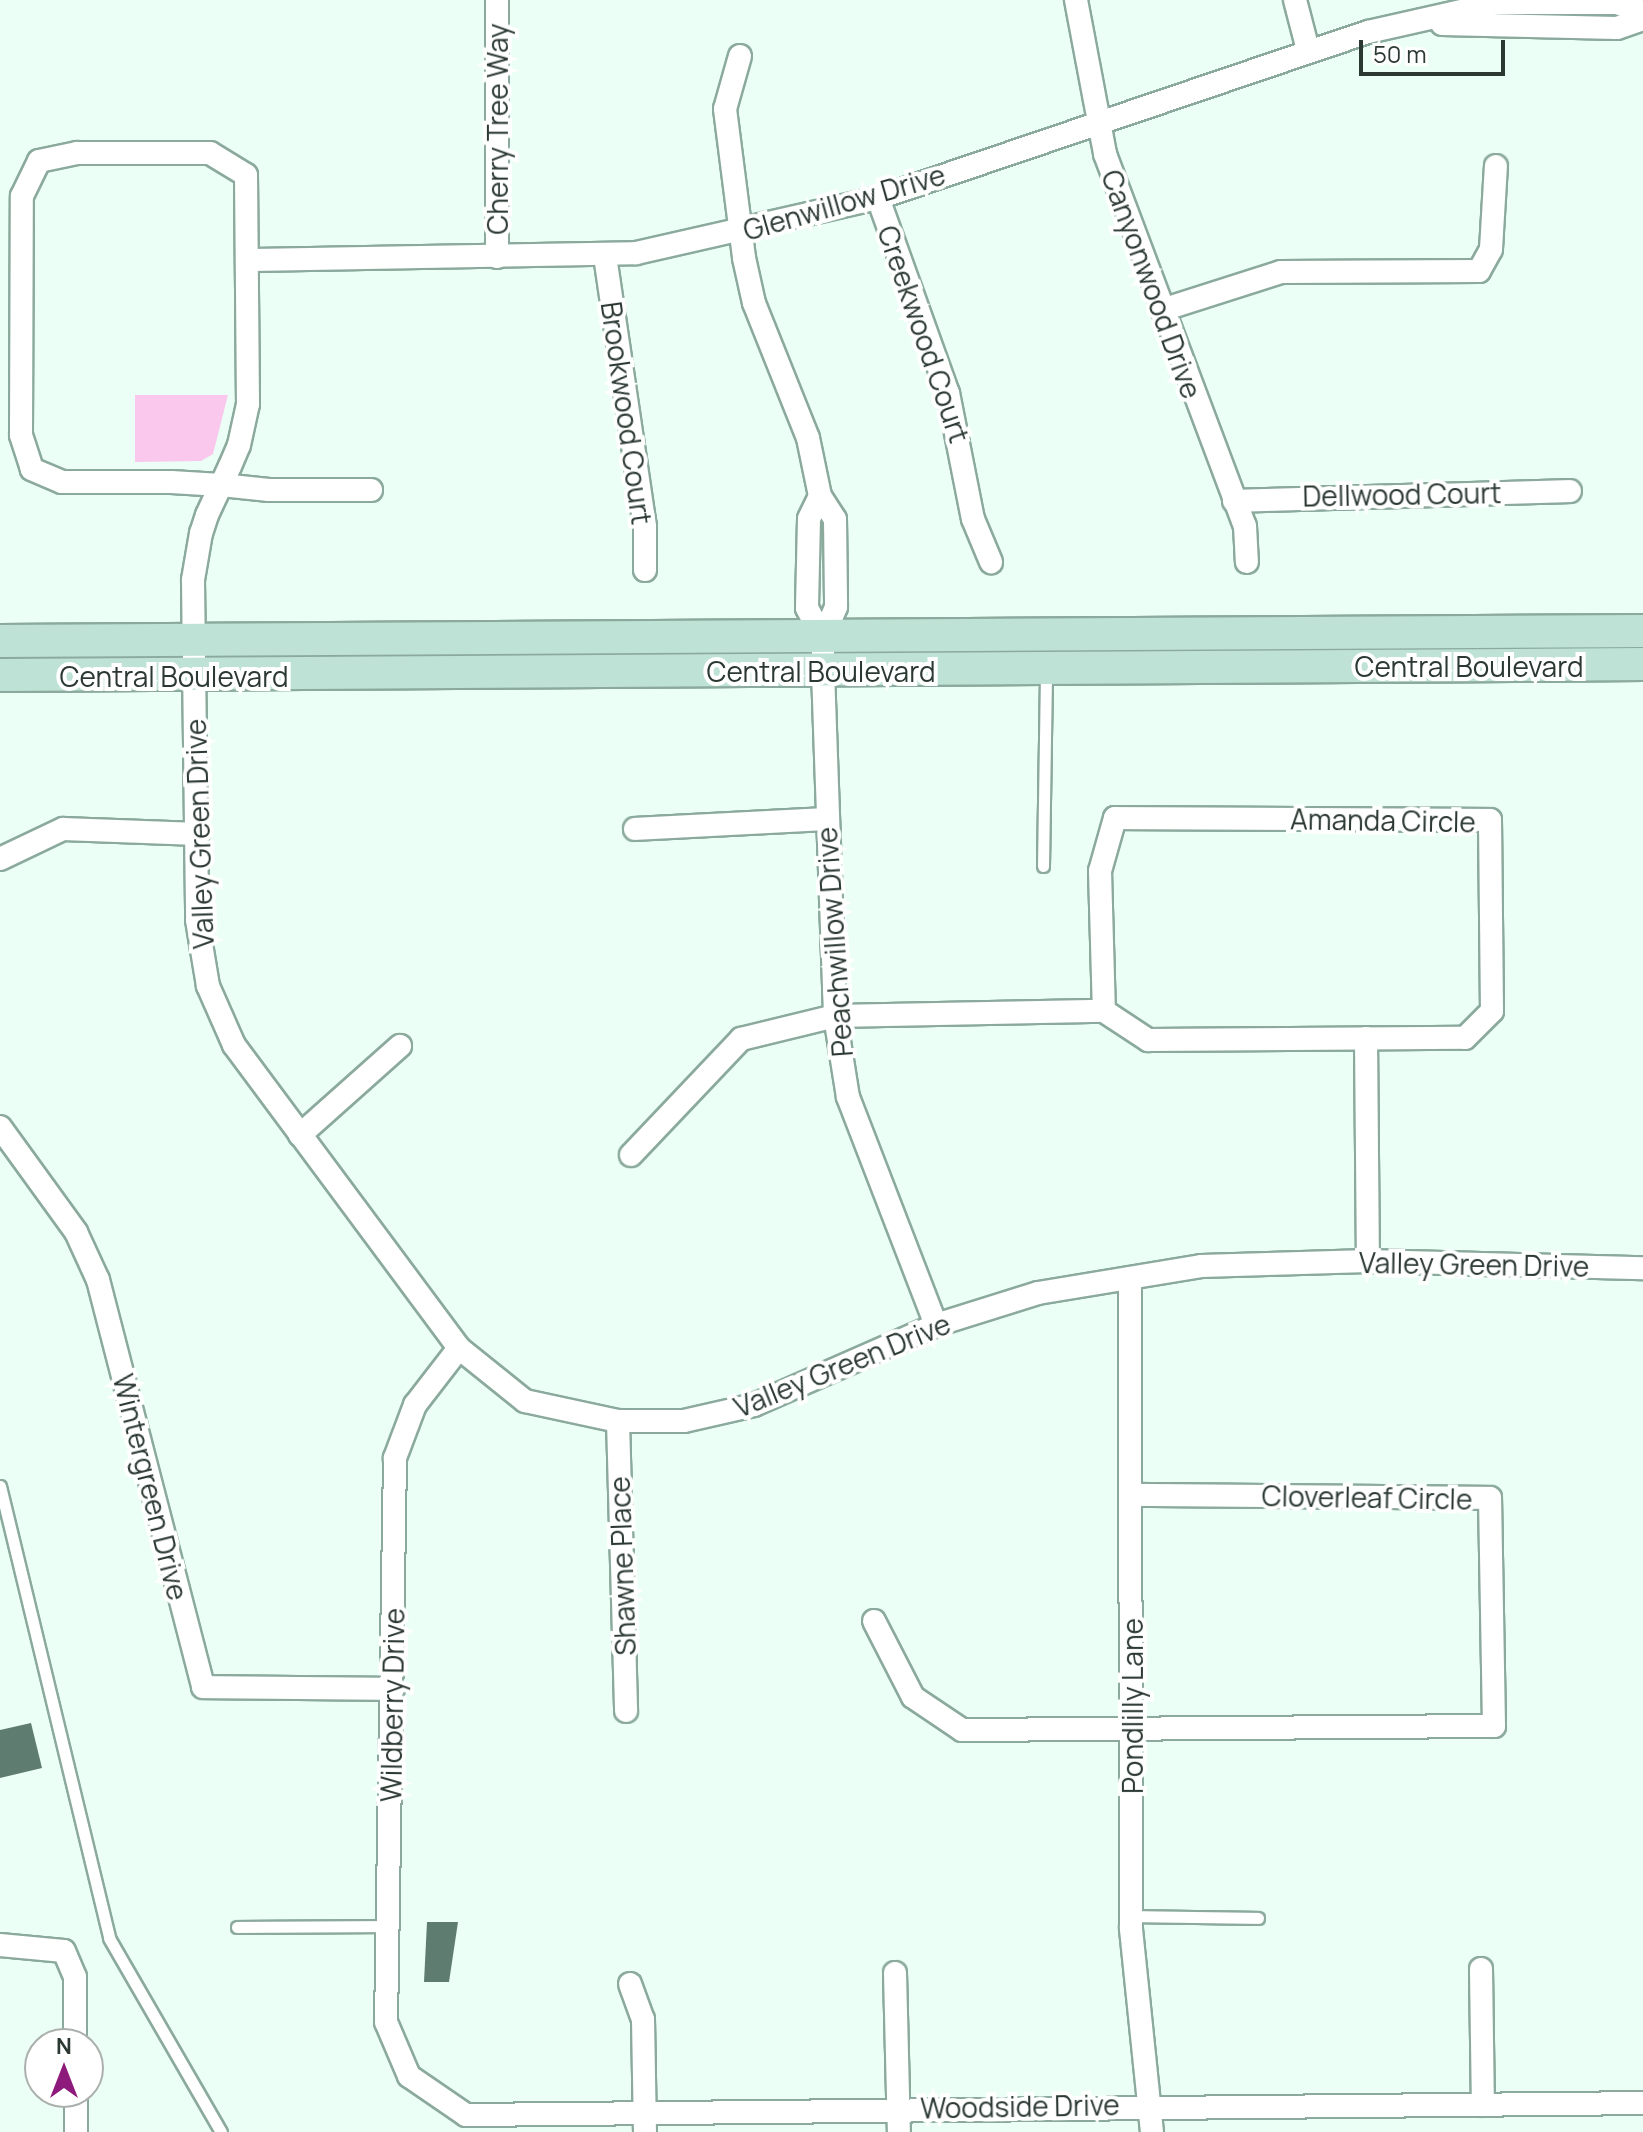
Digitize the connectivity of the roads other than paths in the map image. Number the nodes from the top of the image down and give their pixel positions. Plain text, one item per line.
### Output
1 (497, 0) edge
2 (1076, 0) edge
3 (1295, 0) edge
4 (1643, 12) edge
5 (1643, 19) edge
6 (1417, 23) junction
7 (1308, 50) junction
8 (740, 56) dead end
9 (1098, 122) junction
10 (1496, 166) dead end
11 (878, 198) junction
12 (740, 232) junction
13 (605, 256) junction
14 (497, 257) junction
15 (250, 260) junction
16 (1162, 310) junction
17 (221, 485) junction
18 (371, 490) dead end
19 (1570, 491) dead end
20 (1234, 501) junction
21 (991, 562) dead end
22 (1247, 562) dead end
23 (645, 570) dead end
24 (1643, 631) edge
25 (823, 638) junction
26 (0, 641) edge
27 (193, 642) junction
28 (1643, 664) edge
29 (1046, 669) junction
30 (823, 671) junction
31 (0, 675) edge
32 (194, 677) junction
33 (825, 819) junction
34 (635, 829) dead end
35 (198, 834) junction
36 (0, 859) edge
37 (1043, 866) dead end
38 (1104, 1011) junction
39 (835, 1016) junction
40 (1366, 1038) junction
41 (400, 1046) dead end
42 (0, 1127) edge
43 (300, 1135) junction
44 (631, 1155) dead end
45 (1368, 1261) junction
46 (1643, 1268) edge
47 (1130, 1278) junction
48 (936, 1325) junction
49 (459, 1348) junction
50 (618, 1421) junction
51 (0, 1486) edge
52 (1133, 1495) junction
53 (874, 1621) dead end
54 (393, 1689) junction
55 (626, 1711) dead end
56 (1132, 1727) junction
57 (1131, 1916) junction
58 (1258, 1918) dead end
59 (388, 1926) junction
60 (237, 1927) dead end
61 (0, 1945) edge
62 (1481, 1969) dead end
63 (895, 1973) dead end
64 (630, 1984) dead end
65 (75, 2028) edge
66 (409, 2076) joint
67 (1643, 2103) edge
68 (1151, 2104) junction
69 (1483, 2105) junction
70 (76, 2108) edge
71 (899, 2108) junction
72 (645, 2122) edge
73 (76, 2132) edge
74 (221, 2132) edge
75 (899, 2132) edge
76 (1152, 2132) edge

1 - 14 street, Cherry Tree Way
2 - 9 street, Canyonwood Drive
3 - 7 street
4 - 6 street, Glenwillow Drive
5 - 6 street, Glenwillow Drive
6 - 7 street, Glenwillow Drive
7 - 9 street, Glenwillow Drive
8 - 12 street, Peachwillow Drive
9 - 11 street, Glenwillow Drive
9 - 16 street, Canyonwood Drive
10 - 16 street
11 - 12 street, Glenwillow Drive
11 - 21 street, Creekwood Court
12 - 13 street, Glenwillow Drive
12 - 25 street, Peachwillow Drive
13 - 14 street, Glenwillow Drive
13 - 23 street, Brookwood Court
14 - 15 street, Glenwillow Drive
15 - 17 street, Valley Green Drive
15 - 17 street, Valley Green Drive
16 - 20 street, Canyonwood Drive
17 - 18 street
17 - 27 street, Valley Green Drive
19 - 20 street, Dellwood Court
20 - 22 street, Canyonwood Drive
24 - 25 street, Central Boulevard
25 - 27 street, Central Boulevard
25 - 30 street, Peachwillow Drive
26 - 27 street, Central Boulevard
27 - 32 street, Valley Green Drive
28 - 29 street, Central Boulevard
29 - 30 street, Central Boulevard
29 - 37 lane
30 - 32 street, Central Boulevard
30 - 33 street, Peachwillow Drive
31 - 32 street, Central Boulevard
32 - 35 street, Valley Green Drive
33 - 34 street
33 - 39 street, Peachwillow Drive
35 - 36 street
35 - 43 street, Valley Green Drive
38 - 39 street
38 - 40 street, Amanda Circle
38 - 40 street, Amanda Circle
39 - 44 street
39 - 48 street, Peachwillow Drive
40 - 45 street
41 - 43 street
42 - 54 street, Wintergreen Drive
43 - 49 street, Valley Green Drive
45 - 46 street, Valley Green Drive
45 - 47 street, Valley Green Drive
47 - 48 street, Valley Green Drive
47 - 52 street, Pondlilly Lane
48 - 50 street, Valley Green Drive
49 - 50 street, Valley Green Drive
49 - 54 street, Wildberry Drive
50 - 55 street, Shawne Place
51 - 74 lane
52 - 56 street, Pondlilly Lane
52 - 56 street, Cloverleaf Circle
53 - 56 street
54 - 59 street, Wildberry Drive
56 - 57 street, Pondlilly Lane
57 - 58 lane
57 - 68 street, Pondlilly Lane
59 - 60 lane
59 - 66 street, Wildberry Drive
61 - 65 street
62 - 69 street
63 - 71 street
64 - 72 street
66 - 72 street, Woodside Drive
67 - 69 street, Woodside Drive
68 - 69 street, Woodside Drive
68 - 71 street, Woodside Drive
68 - 76 street, Pondlilly Lane
70 - 73 street
71 - 72 street, Woodside Drive
71 - 75 street

